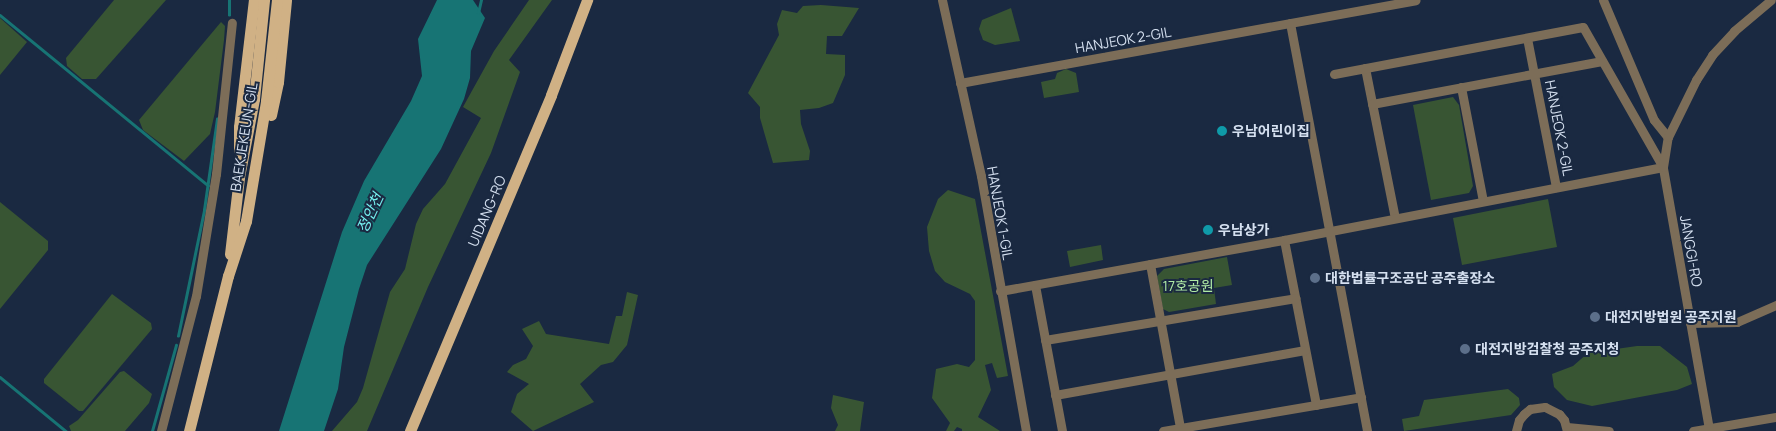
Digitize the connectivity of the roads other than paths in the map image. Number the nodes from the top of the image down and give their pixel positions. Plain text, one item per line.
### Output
1 (254, 0) edge
2 (264, 0) edge
3 (277, 0) edge
4 (286, 0) edge
5 (587, 0) edge
6 (942, 0) edge
7 (1416, 0) edge
8 (1603, 0) edge
9 (1770, 0) edge
10 (232, 23) dead end
11 (1290, 23) junction
12 (1527, 38) junction
13 (1602, 61) junction
14 (1365, 68) junction
15 (1334, 74) dead end
16 (1534, 74) junction
17 (960, 83) junction
18 (1461, 87) junction
19 (1372, 104) junction
20 (1668, 137) junction
21 (1663, 166) junction
22 (239, 177) junction
23 (252, 178) junction
24 (1556, 187) junction
25 (1483, 201) junction
26 (1394, 218) junction
27 (1330, 230) junction
28 (1284, 240) junction
29 (1150, 264) junction
30 (228, 276) junction
31 (1035, 285) junction
32 (1000, 291) junction
33 (1295, 298) junction
34 (1776, 305) edge
35 (1160, 321) junction
36 (1690, 324) junction
37 (1045, 340) junction
38 (1305, 350) junction
39 (1170, 374) junction
40 (1055, 395) junction
41 (1361, 397) junction
42 (1316, 405) junction
43 (1776, 417) edge
44 (1180, 428) junction
45 (1567, 429) edge
46 (1713, 429) edge
47 (161, 431) edge
48 (189, 431) edge
49 (410, 431) edge
50 (1026, 431) edge
51 (1062, 431) edge
52 (1163, 431) edge
53 (1367, 431) edge
54 (1516, 431) edge
55 (1609, 431) edge
56 (1693, 431) edge

1 - 22 main road
2 - 22 main road, BAEKJEKEUN-GIL
3 - 23 main road, BAEKJEKEUN-GIL
4 - 23 main road
5 - 49 main road, UIDANG-RO
6 - 17 street, HANJEOK 1-GIL
7 - 11 street, HANJEOK 2-GIL
8 - 20 street
9 - 20 street, JANGGI-RO
10 - 47 street
11 - 17 street, HANJEOK 2-GIL
11 - 27 street
12 - 13 street
12 - 14 street
12 - 16 street, HANJEOK 2-GIL
13 - 16 street, HANJEOK 2-GIL
13 - 21 street
14 - 15 street
14 - 19 street
16 - 18 street, HANJEOK 2-GIL
16 - 24 street, HANJEOK 2-GIL
17 - 32 street, HANJEOK 1-GIL
18 - 19 street, HANJEOK 2-GIL
18 - 25 street
19 - 26 street
20 - 21 street, JANGGI-RO
21 - 24 street, HANJEOK 2-GIL
21 - 36 street, JANGGI-RO
22 - 30 main road, BAEKJEKEUN-GIL
23 - 30 main road, BAEKJEKEUN-GIL
24 - 25 street, HANJEOK 2-GIL
25 - 26 street, HANJEOK 2-GIL
26 - 27 street, HANJEOK 2-GIL
27 - 28 street, HANJEOK 2-GIL
27 - 41 street
28 - 29 street, HANJEOK 2-GIL
28 - 33 street
29 - 31 street, HANJEOK 2-GIL
29 - 35 street
30 - 48 main road, BAEKJEKEUN-GIL
31 - 32 street, HANJEOK 2-GIL
31 - 37 street
32 - 50 street, HANJEOK 1-GIL
33 - 35 street
33 - 38 street
34 - 36 street
35 - 37 street
35 - 39 street
36 - 46 street, JANGGI-RO
37 - 40 street
38 - 39 street
38 - 42 street
39 - 40 street
39 - 44 street
40 - 51 street
41 - 42 street
41 - 53 street
42 - 44 street
43 - 46 street
44 - 52 street
45 - 54 street
45 - 55 street
46 - 56 street

